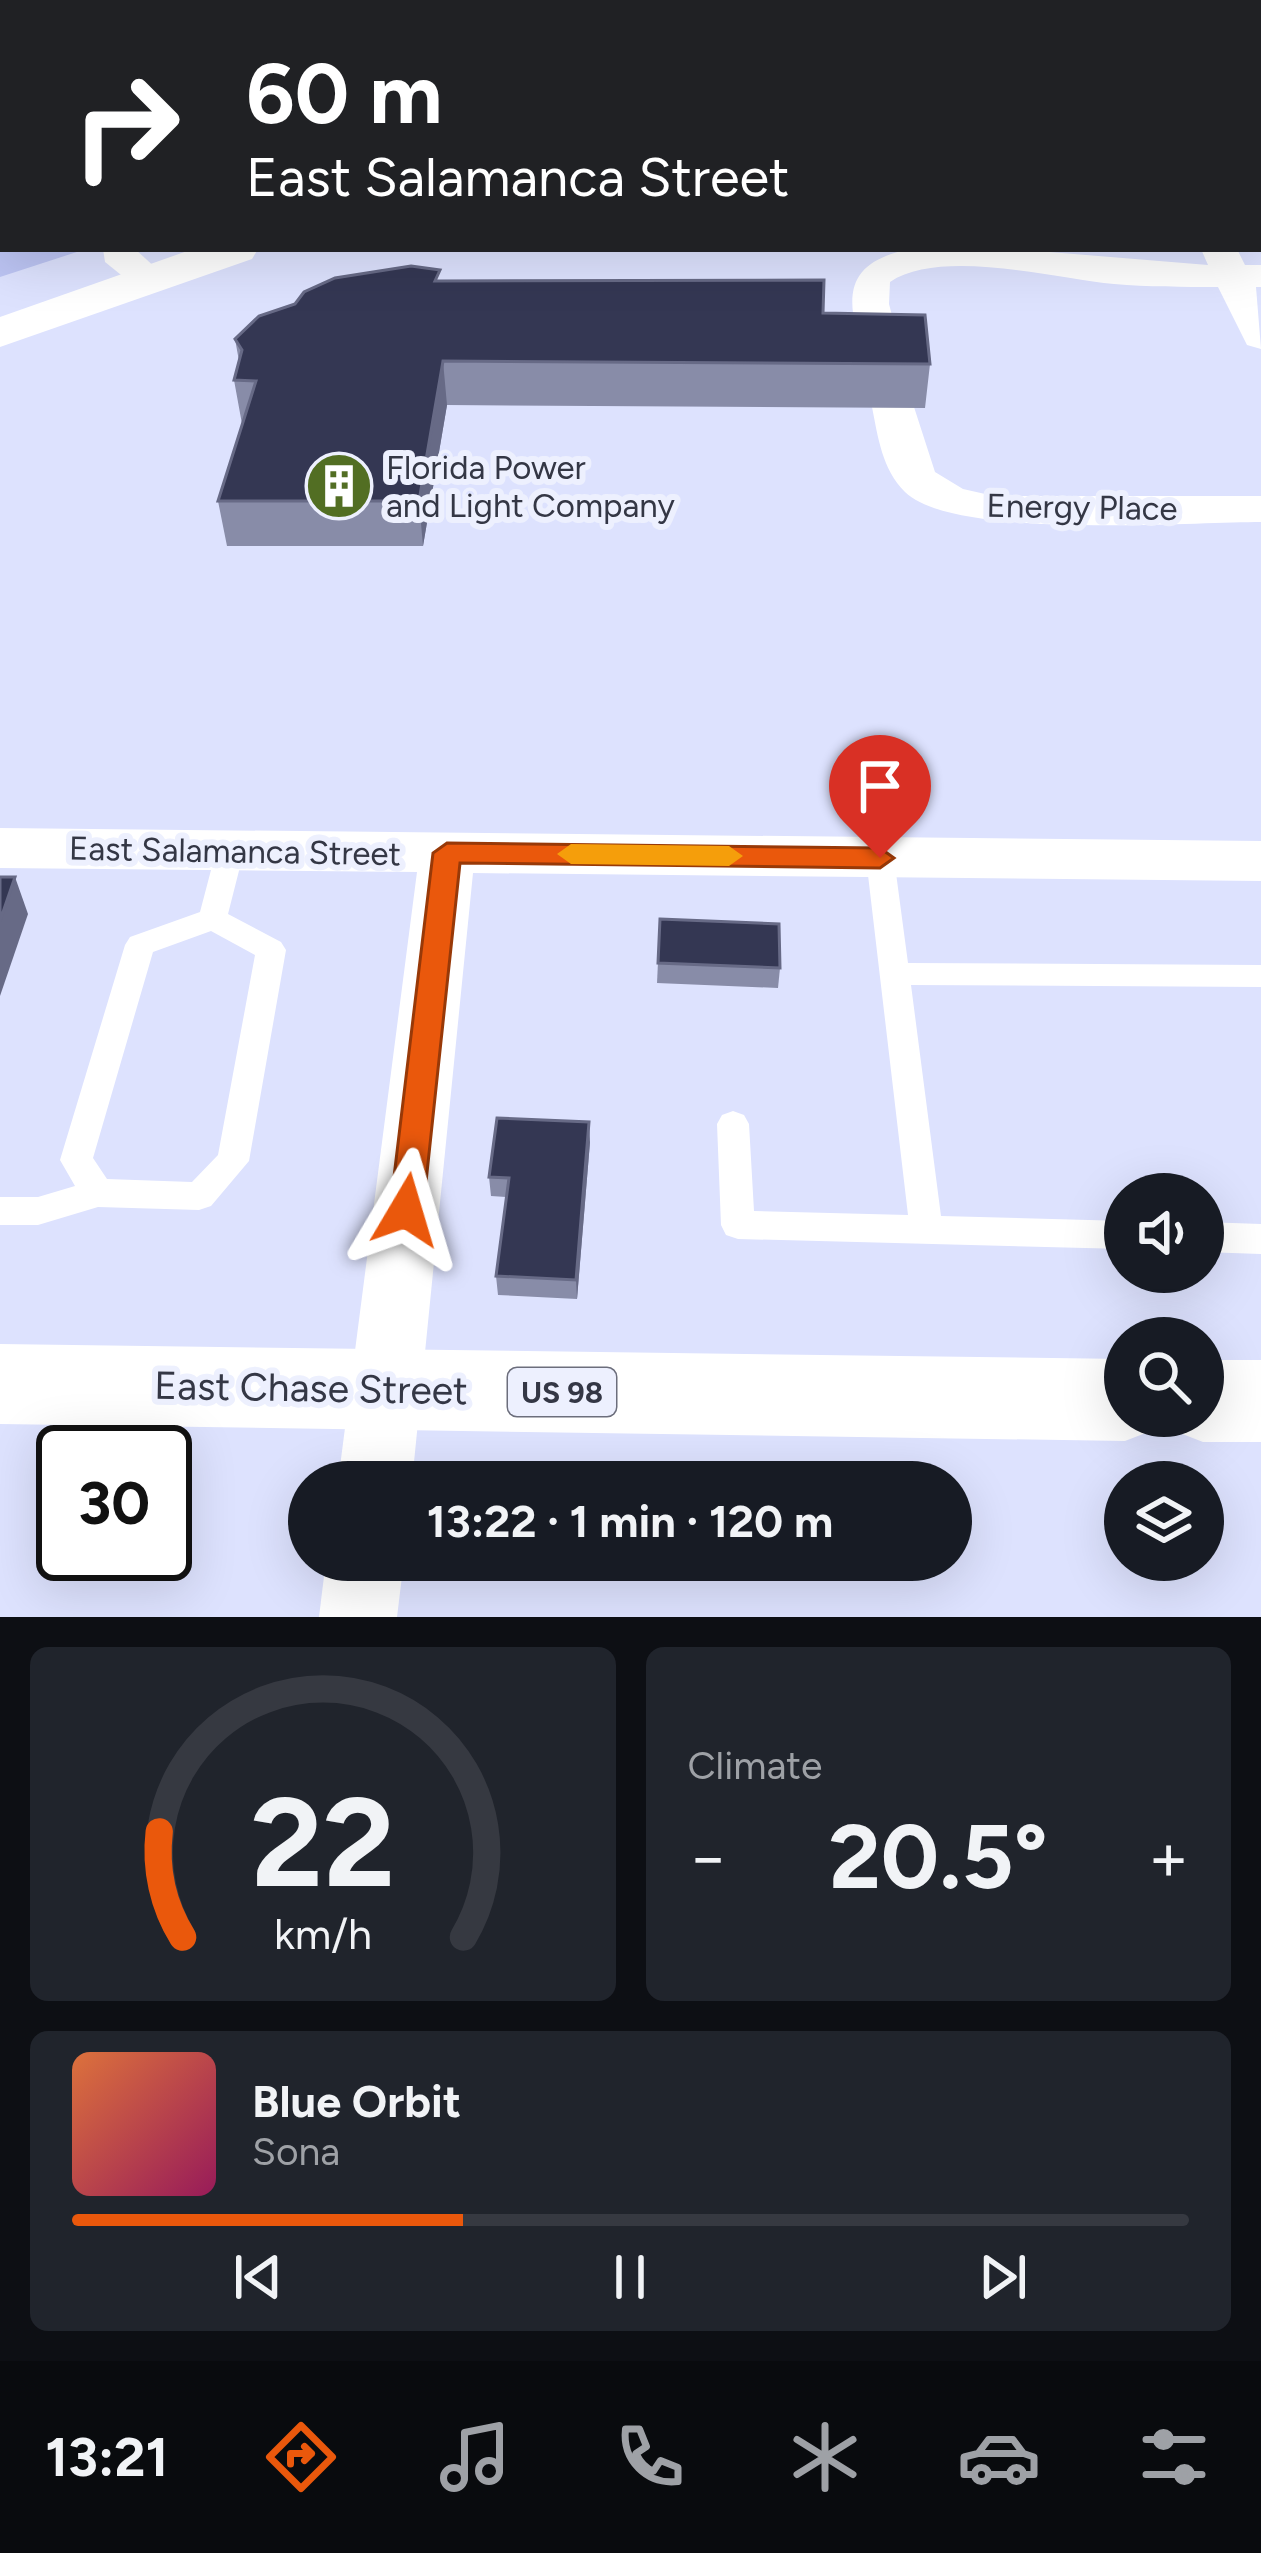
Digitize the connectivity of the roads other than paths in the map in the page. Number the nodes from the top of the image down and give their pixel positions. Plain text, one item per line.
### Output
1 (210, 252) edge
2 (133, 261) edge
3 (1237, 267) edge
4 (0, 295) edge
5 (0, 333) edge
6 (1261, 337) edge
7 (883, 357) edge
8 (893, 407) edge
9 (1261, 509) edge
10 (0, 848) edge
11 (230, 851) junction
12 (447, 853) junction
13 (880, 858) junction
14 (1261, 861) edge
15 (213, 919) junction
16 (895, 974) junction
17 (1261, 976) edge
18 (733, 1124) dead end
19 (98, 1193) junction
20 (0, 1211) edge
21 (926, 1228) junction
22 (1104, 1234) edge
23 (1224, 1239) edge
24 (1261, 1240) edge
25 (0, 1384) edge
26 (386, 1388) junction
27 (1104, 1400) edge
28 (1224, 1400) edge
29 (1261, 1401) edge
30 (377, 1461) edge
31 (362, 1581) edge
32 (358, 1617) edge

1 - 2 main road
2 - 4 main road
2 - 5 main road
3 - 6 street
3 - 7 street
8 - 9 street, Energy Place
10 - 11 street, East Salamanca Street
11 - 12 street, East Salamanca Street
11 - 15 lane
12 - 13 street, East Salamanca Street
12 - 26 street
13 - 14 street, East Salamanca Street
13 - 16 lane
15 - 19 lane
15 - 19 lane
16 - 17 lane
16 - 21 lane
18 - 21 lane
19 - 20 lane
21 - 22 lane
23 - 24 lane
25 - 26 main road, East Chase Street / US 98
26 - 27 main road, East Chase Street / US 98
26 - 30 street
28 - 29 main road
31 - 32 street

